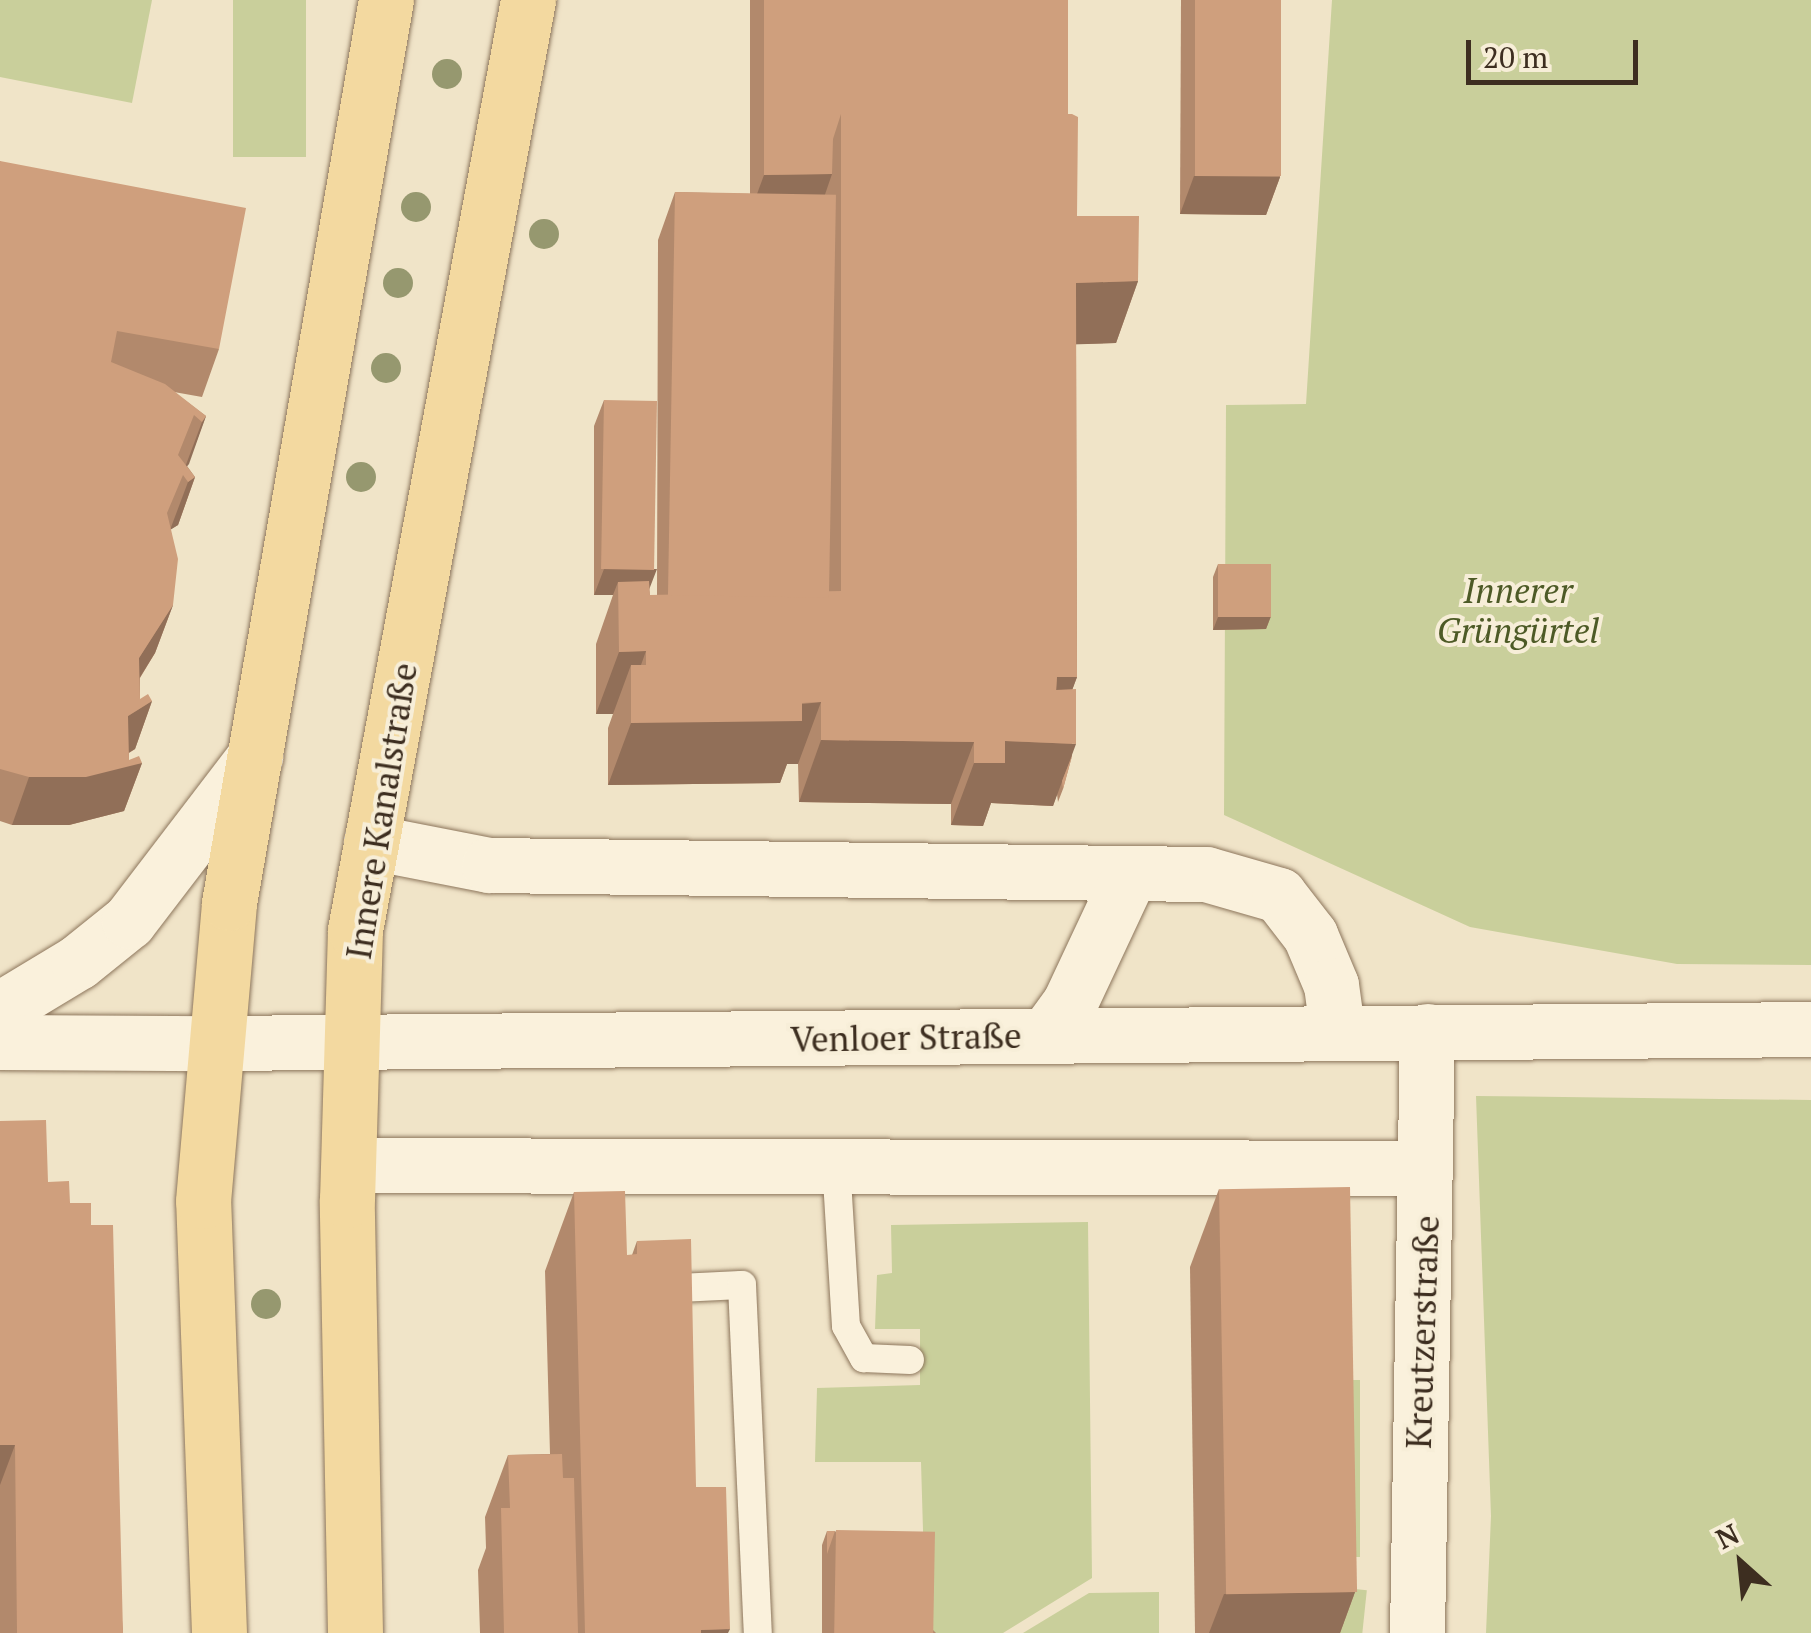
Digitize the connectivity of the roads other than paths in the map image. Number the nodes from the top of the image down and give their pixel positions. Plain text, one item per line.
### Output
1 (386, 0) edge
2 (528, 0) edge
3 (256, 756) junction
4 (371, 842) junction
5 (1130, 874) junction
6 (0, 1009) edge
7 (1337, 1029) junction
8 (1811, 1030) edge
9 (1427, 1031) junction
10 (1047, 1034) junction
11 (0, 1042) edge
12 (215, 1042) junction
13 (354, 1043) junction
14 (836, 1164) junction
15 (350, 1165) junction
16 (1424, 1168) junction
17 (648, 1290) edge
18 (910, 1360) dead end
19 (219, 1633) edge
20 (355, 1633) edge
21 (758, 1633) edge
22 (1417, 1633) edge

1 - 3 main road
2 - 4 main road, Innere Kanalstraße
3 - 6 street
3 - 12 main road
4 - 5 street
4 - 13 main road, Innere Kanalstraße
5 - 7 street
5 - 10 street
7 - 9 street, Venloer Straße
7 - 10 street, Venloer Straße
8 - 9 street, Venloer Straße
9 - 16 street, Kreutzerstraße
10 - 13 street, Venloer Straße
11 - 12 street, Venloer Straße
12 - 13 street, Venloer Straße
12 - 19 main road
13 - 15 main road, Innere Kanalstraße
14 - 15 street
14 - 16 street
14 - 18 lane
15 - 20 main road, Innere Kanalstraße
16 - 22 street, Kreutzerstraße
17 - 21 lane

